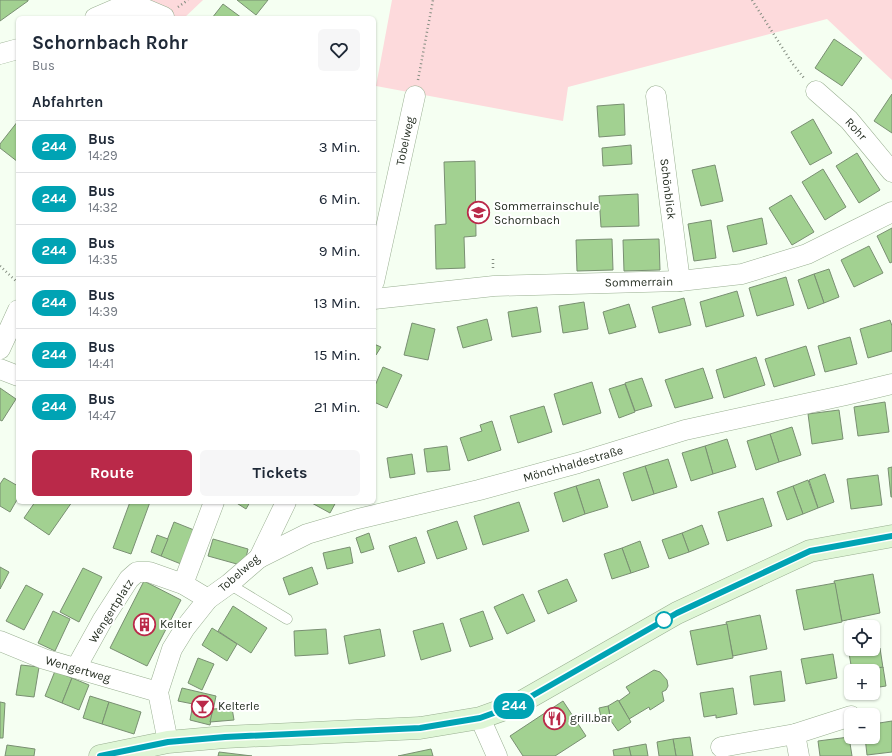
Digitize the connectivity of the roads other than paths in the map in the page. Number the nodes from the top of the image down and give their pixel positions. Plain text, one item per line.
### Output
1 (100, 16) edge
2 (164, 16) edge
3 (16, 50) edge
4 (0, 54) edge
5 (816, 91) road end
6 (415, 96) road end
7 (656, 96) dead end
8 (892, 172) edge
9 (892, 212) edge
10 (376, 273) edge
11 (680, 281) junction
12 (376, 299) edge
13 (16, 314) edge
14 (0, 349) edge
15 (0, 369) edge
16 (16, 375) edge
17 (892, 384) edge
18 (213, 504) edge
19 (285, 504) edge
20 (892, 536) edge
21 (259, 558) junction
22 (183, 584) junction
23 (229, 584) junction
24 (208, 599) junction
25 (287, 619) dead end
26 (0, 641) edge
27 (76, 668) junction
28 (158, 692) junction
29 (480, 718) junction
30 (844, 718) edge
31 (795, 734) junction
32 (168, 742) junction
33 (721, 747) dead end
34 (100, 756) edge
35 (497, 756) edge
36 (799, 756) edge

1 - 2 street
3 - 4 street
5 - 8 street, Rohr
6 - 10 street, Tobelweg
7 - 11 street, Schönblick
9 - 11 street, Sommerrain
11 - 12 street, Sommerrain
13 - 14 street
15 - 16 street
17 - 21 street, Mönchhaldestraße
18 - 22 street
19 - 21 street, Tobelweg
20 - 29 street
21 - 23 street, Tobelweg
22 - 24 street, Wengertplatz
22 - 27 street, Wengertplatz
23 - 24 street, Tobelweg
23 - 25 lane
24 - 28 street
26 - 27 street, Wengertweg
27 - 28 street, Wengertweg
28 - 32 street
29 - 32 street
29 - 35 street
30 - 31 street
31 - 33 street
31 - 36 street
32 - 34 street

